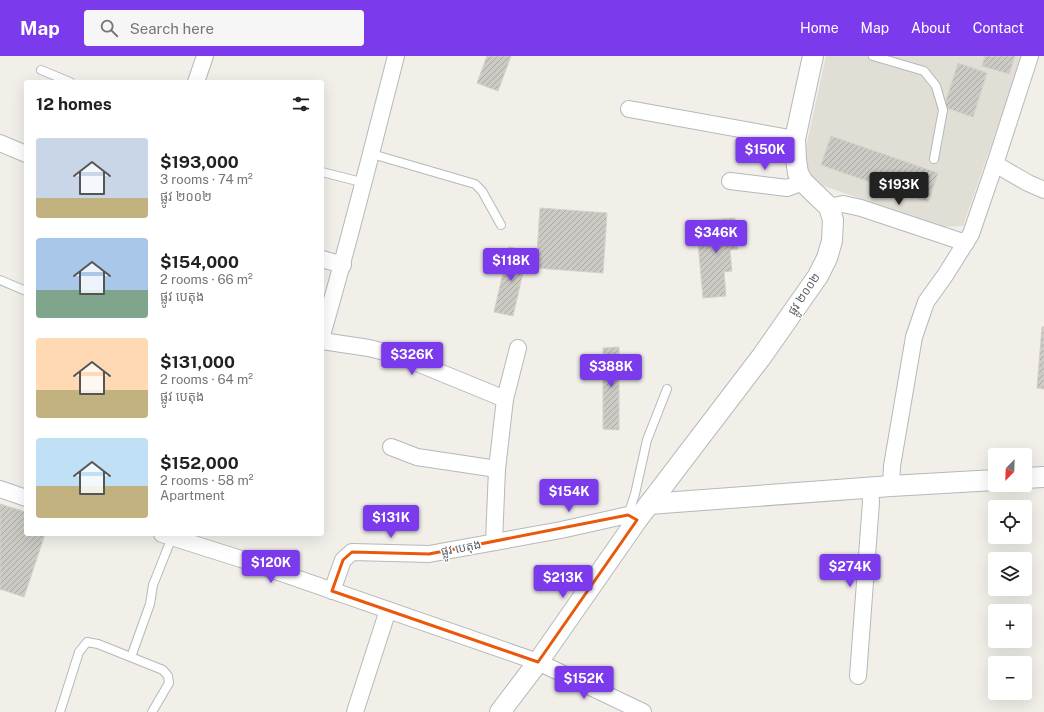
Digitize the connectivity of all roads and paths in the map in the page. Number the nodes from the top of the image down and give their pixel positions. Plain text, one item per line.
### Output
1 (205, 56) edge
2 (396, 56) edge
3 (813, 56) edge
4 (873, 56) edge
5 (1030, 56) edge
6 (41, 70) dead end
7 (65, 80) edge
8 (197, 80) edge
9 (629, 109) dead end
10 (795, 139) junction
11 (0, 143) edge
12 (24, 153) edge
13 (372, 154) junction
14 (934, 159) dead end
15 (995, 164) junction
16 (324, 173) edge
17 (730, 181) dead end
18 (803, 182) junction
19 (365, 183) junction
20 (1044, 190) edge
21 (829, 207) junction
22 (501, 225) dead end
23 (966, 243) junction
24 (324, 260) edge
25 (343, 265) junction
26 (0, 280) edge
27 (24, 290) edge
28 (324, 328) edge
29 (324, 341) edge
30 (518, 348) dead end
31 (667, 389) dead end
32 (505, 399) junction
33 (391, 447) dead end
34 (497, 469) junction
35 (1044, 477) edge
36 (1032, 478) edge
37 (988, 480) edge
38 (891, 486) junction
39 (870, 487) junction
40 (0, 489) edge
41 (24, 497) edge
42 (649, 504) junction
43 (633, 517) junction
44 (167, 536) edge
45 (494, 542) junction
46 (332, 591) junction
47 (388, 610) junction
48 (131, 657) junction
49 (538, 662) junction
50 (858, 676) dead end
51 (60, 712) edge
52 (152, 712) edge
53 (355, 712) edge
54 (500, 712) edge
55 (643, 712) edge

1 - 8 street
2 - 13 street
3 - 10 street
4 - 14 lane
5 - 15 street
6 - 7 lane
9 - 10 street
10 - 18 street
11 - 12 street
13 - 19 street
13 - 22 lane
15 - 20 street
15 - 23 street
16 - 19 lane
17 - 18 street
18 - 21 street
19 - 25 street
21 - 23 street
21 - 42 street, ផ្លូវ ២០០២
23 - 38 street
24 - 25 street
25 - 28 street
26 - 27 lane
29 - 32 street
30 - 32 street
31 - 43 lane
32 - 34 street
33 - 34 street
34 - 45 street
35 - 36 street
37 - 38 street
38 - 39 street
39 - 42 street
39 - 50 street
40 - 41 street
42 - 43 street, ផ្លូវ ២០០២
43 - 45 street, ផ្លូវ បេតុង
43 - 49 street, ផ្លូវ ២០០២
44 - 46 street
44 - 48 lane
45 - 46 street, ផ្លូវ បេតុង
46 - 47 street
47 - 49 street
47 - 53 street
48 - 51 lane
48 - 52 lane
49 - 54 street, ផ្លូវ ២០០២
49 - 55 street

